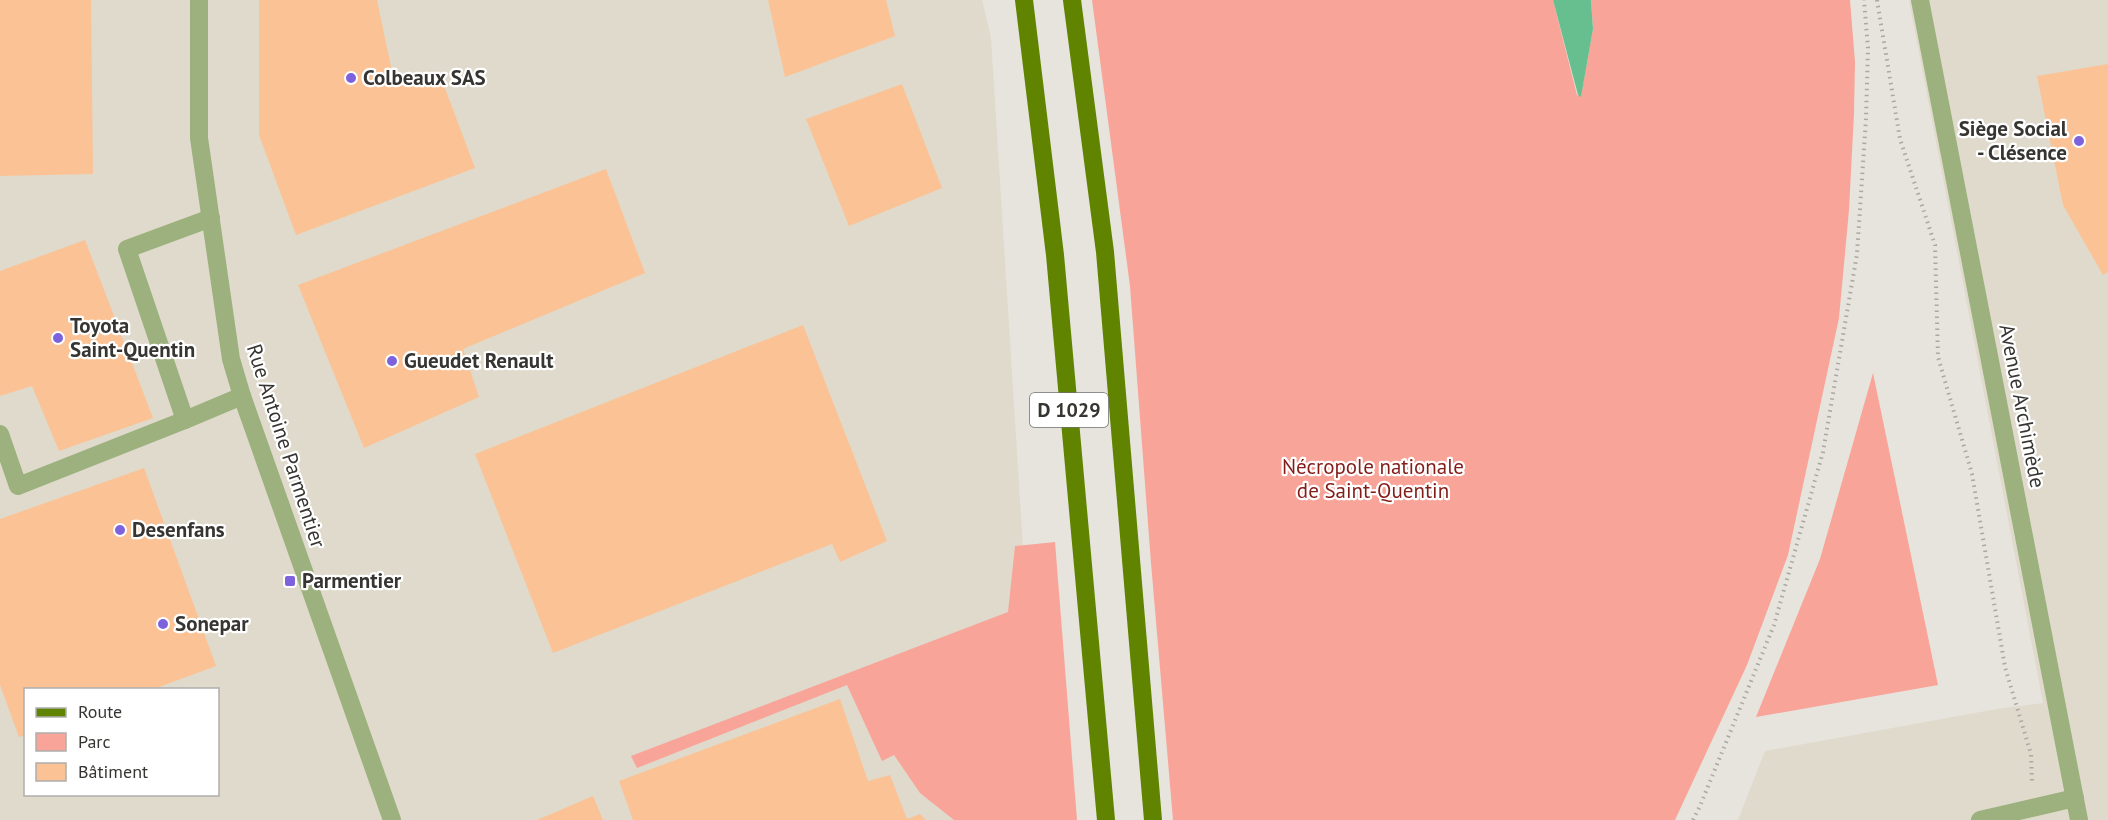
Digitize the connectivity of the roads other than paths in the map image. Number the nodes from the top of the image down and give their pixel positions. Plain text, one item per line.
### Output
1 (199, 0) edge
2 (1024, 0) edge
3 (1072, 0) edge
4 (1920, 0) edge
5 (211, 218) junction
6 (242, 396) junction
7 (185, 420) junction
8 (0, 434) edge
9 (2075, 798) junction
10 (392, 820) edge
11 (1106, 820) edge
12 (1153, 820) edge
13 (1980, 820) edge
14 (2079, 820) edge

1 - 5 street, Rue Antoine Parmentier
2 - 11 main road, D 1029
3 - 12 main road, D 1029
4 - 9 street, Avenue Archimède
5 - 6 street, Rue Antoine Parmentier
5 - 7 street
6 - 7 street
6 - 10 street, Rue Antoine Parmentier
7 - 8 street
9 - 13 street
9 - 14 street, Avenue Archimède

